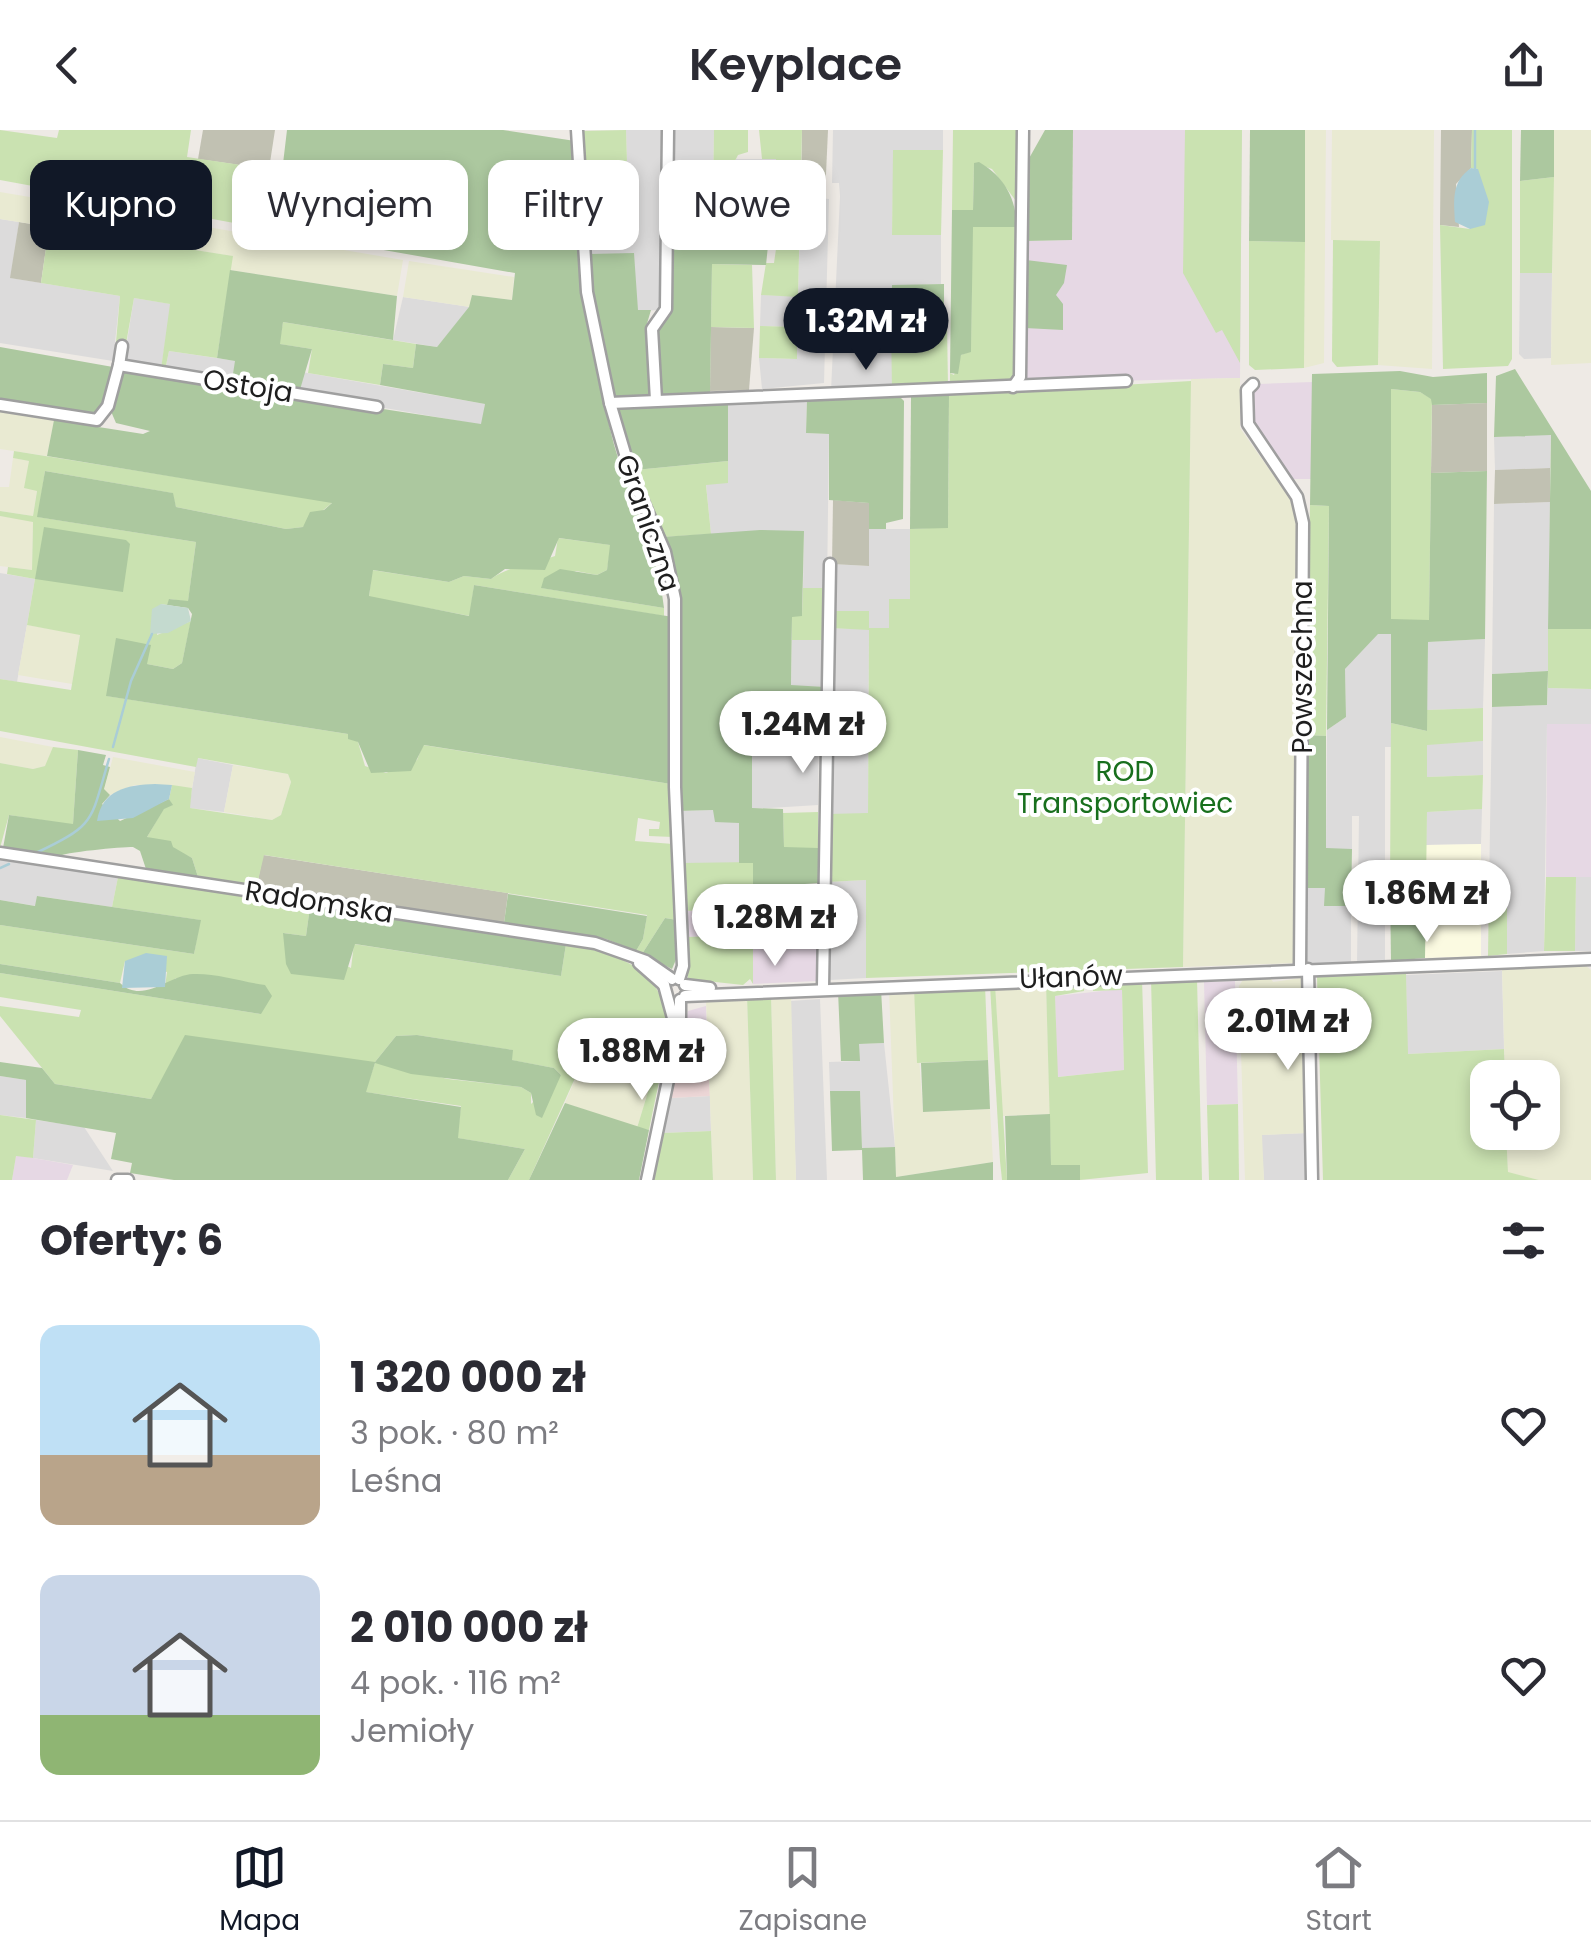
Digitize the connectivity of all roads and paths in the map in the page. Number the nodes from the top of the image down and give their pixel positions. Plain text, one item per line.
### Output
1 (577, 130) edge
2 (668, 130) edge
3 (1023, 130) edge
4 (122, 346) dead end
5 (118, 365) junction
6 (1126, 380) dead end
7 (1253, 384) dead end
8 (1013, 387) junction
9 (656, 400) junction
10 (610, 403) junction
11 (0, 405) edge
12 (377, 407) dead end
13 (830, 564) dead end
14 (0, 854) edge
15 (1591, 959) edge
16 (1304, 969) junction
17 (823, 987) junction
18 (677, 989) junction
19 (116, 1180) edge
20 (128, 1180) edge
21 (647, 1180) edge
22 (1312, 1180) edge

1 - 10 street, Graniczna
2 - 9 street
3 - 8 street
4 - 5 street
5 - 11 street
5 - 12 street, Ostoja
6 - 8 street
7 - 16 street, Powszechna
8 - 9 street
9 - 10 street
10 - 18 street, Graniczna
13 - 17 street
14 - 18 street, Radomska
15 - 16 street, Ułanów
16 - 17 street, Ułanów
16 - 22 street, Powszechna
17 - 18 street, Ułanów
18 - 21 street, Graniczna
19 - 20 street

